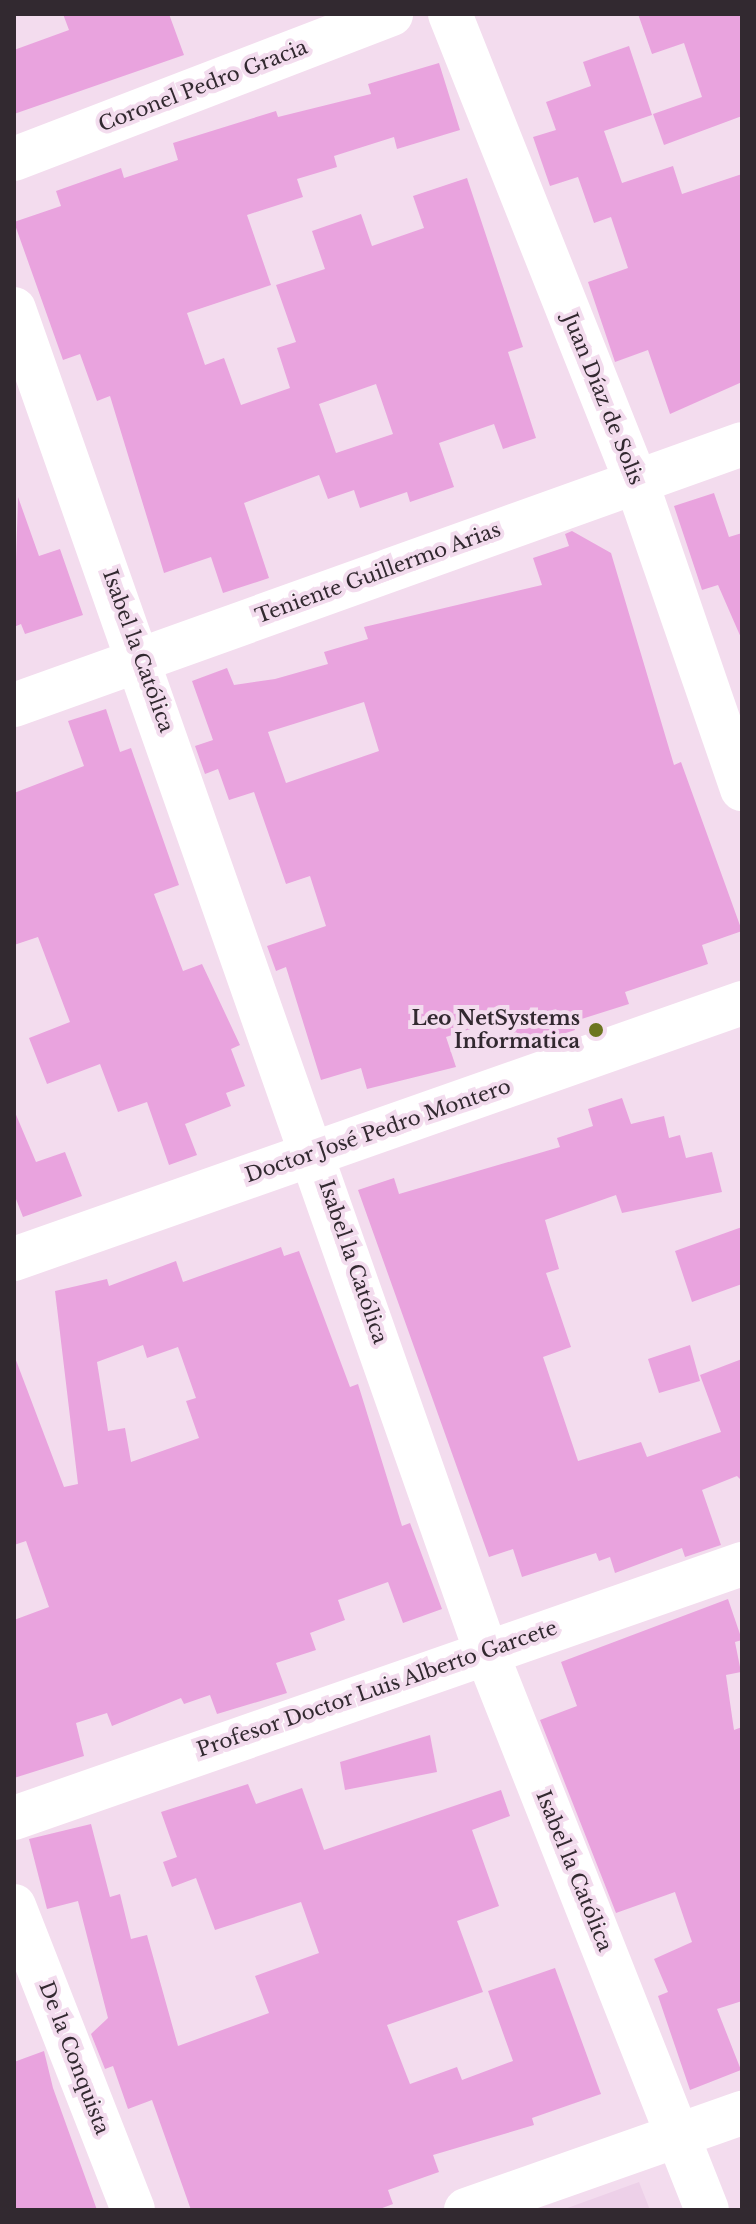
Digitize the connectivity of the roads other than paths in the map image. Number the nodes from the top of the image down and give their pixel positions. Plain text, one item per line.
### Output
1 (391, 14) edge
2 (450, 14) edge
3 (14, 159) edge
4 (14, 309) edge
5 (742, 444) edge
6 (636, 481) junction
7 (141, 658) junction
8 (14, 705) edge
9 (742, 789) edge
10 (742, 1003) edge
11 (315, 1153) junction
12 (14, 1259) edge
13 (742, 1564) edge
14 (485, 1649) junction
15 (14, 1818) edge
16 (14, 1906) edge
17 (742, 2113) edge
18 (680, 2135) junction
19 (133, 2210) edge
20 (466, 2210) edge
21 (707, 2210) edge

1 - 3 street, Coronel Pedro Gracia
2 - 6 street, Juan Díaz de Solis
4 - 7 street, Isabel la Católica
5 - 6 street, Teniente Guillermo Arias
6 - 7 street, Teniente Guillermo Arias
6 - 9 street, Juan Díaz de Solis
7 - 8 street, Teniente Guillermo Arias
7 - 11 street, Isabel la Católica
10 - 11 street, Doctor José Pedro Montero
11 - 12 street, Doctor José Pedro Montero
11 - 14 street, Isabel la Católica
13 - 14 street, Profesor Doctor Luis Alberto Garcete
14 - 15 street, Profesor Doctor Luis Alberto Garcete
14 - 18 street, Isabel la Católica
16 - 19 street, De la Conquista
17 - 18 street
18 - 20 street
18 - 21 street, Isabel la Católica

